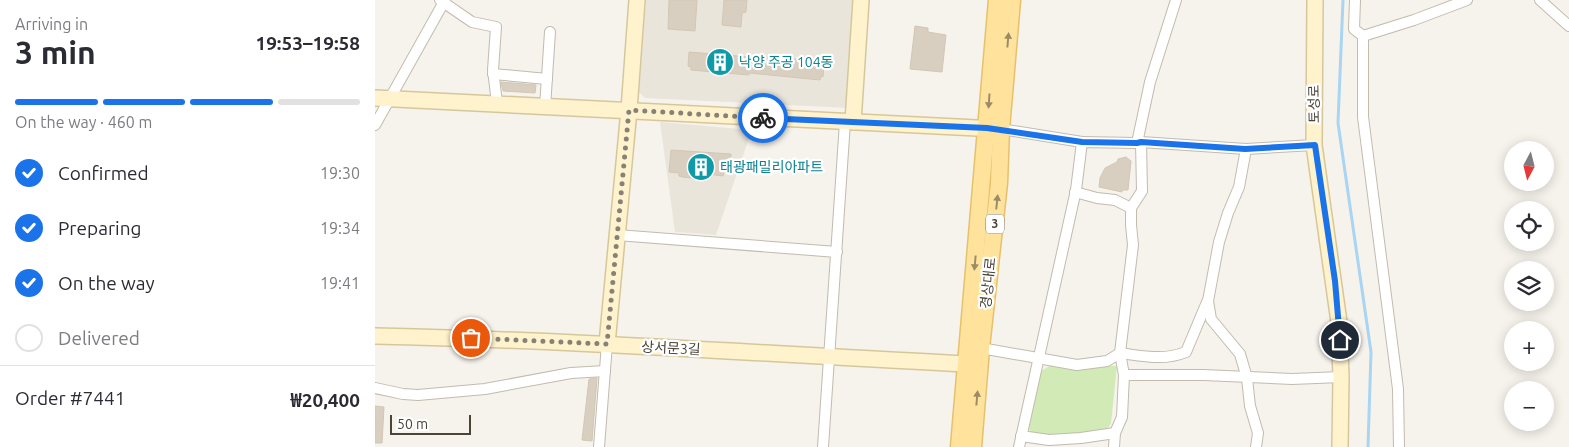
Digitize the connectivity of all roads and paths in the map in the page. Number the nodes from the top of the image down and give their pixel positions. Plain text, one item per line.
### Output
1 (637, 0) edge
2 (861, 0) edge
3 (997, 0) edge
4 (1012, 0) edge
5 (1176, 0) edge
6 (1315, 0) edge
7 (1355, 0) edge
8 (1467, 0) edge
9 (1540, 0) edge
10 (443, 1) edge
11 (1569, 26) edge
12 (550, 32) dead end
13 (1363, 36) junction
14 (493, 74) junction
15 (547, 79) junction
16 (382, 99) edge
17 (497, 103) junction
18 (545, 107) junction
19 (629, 110) junction
20 (849, 122) junction
21 (375, 125) edge
22 (994, 129) junction
23 (1082, 142) junction
24 (1139, 142) junction
25 (1315, 145) junction
26 (1245, 149) junction
27 (1075, 192) junction
28 (1131, 208) junction
29 (617, 235) junction
30 (837, 252) junction
31 (1208, 301) junction
32 (375, 336) edge
33 (607, 344) junction
34 (981, 348) junction
35 (1119, 353) junction
36 (830, 357) junction
37 (1038, 359) junction
38 (966, 364) junction
39 (605, 371) junction
40 (1124, 376) junction
41 (1341, 377) junction
42 (1247, 378) junction
43 (375, 388) edge
44 (1115, 433) junction
45 (1021, 436) junction
46 (1117, 446) edge
47 (599, 447) edge
48 (823, 447) edge
49 (959, 447) edge
50 (973, 447) edge
51 (1019, 447) edge
52 (1256, 447) edge
53 (1340, 447) edge
54 (1399, 447) edge

1 - 19 street
2 - 20 street
3 -> 22 main road, 경상대로 / 3
22 -> 4 main road, 경상대로 / 3
5 - 24 street
6 - 25 street, 토성로
7 - 13 street
8 - 13 street
9 - 11 street
10 - 14 street
10 - 16 street
12 - 15 street
13 - 54 street
14 - 15 street
14 - 17 street
15 - 18 street
16 - 17 street
16 - 21 street
17 - 18 street
18 - 19 street
19 - 20 street
19 - 29 street
20 - 22 street
20 - 30 street
22 - 23 street
34 -> 22 main road, 경상대로 / 3
22 -> 38 main road, 경상대로 / 3
23 - 24 street
23 - 27 street
24 - 26 street
24 - 28 street
25 - 26 street
25 - 41 street, 토성로
26 - 31 street
27 - 28 street
27 - 37 street
28 - 35 street
29 - 30 street
29 - 33 street
30 - 36 street
31 - 35 street
31 - 42 street
32 - 33 street, 상서문3길
33 - 36 street, 상서문3길
33 - 39 street
34 - 37 street
50 -> 34 main road, 경상대로 / 3
35 - 37 street
35 - 40 street
36 - 38 street, 상서문3길
36 - 48 street
37 - 45 street
38 - 49 main road, 경상대로 / 3
39 - 43 street
39 - 47 street
40 - 42 street
40 - 44 street
41 - 42 street
41 - 53 street, 토성로
42 - 52 street
44 - 45 street
44 - 46 street
45 - 51 street

